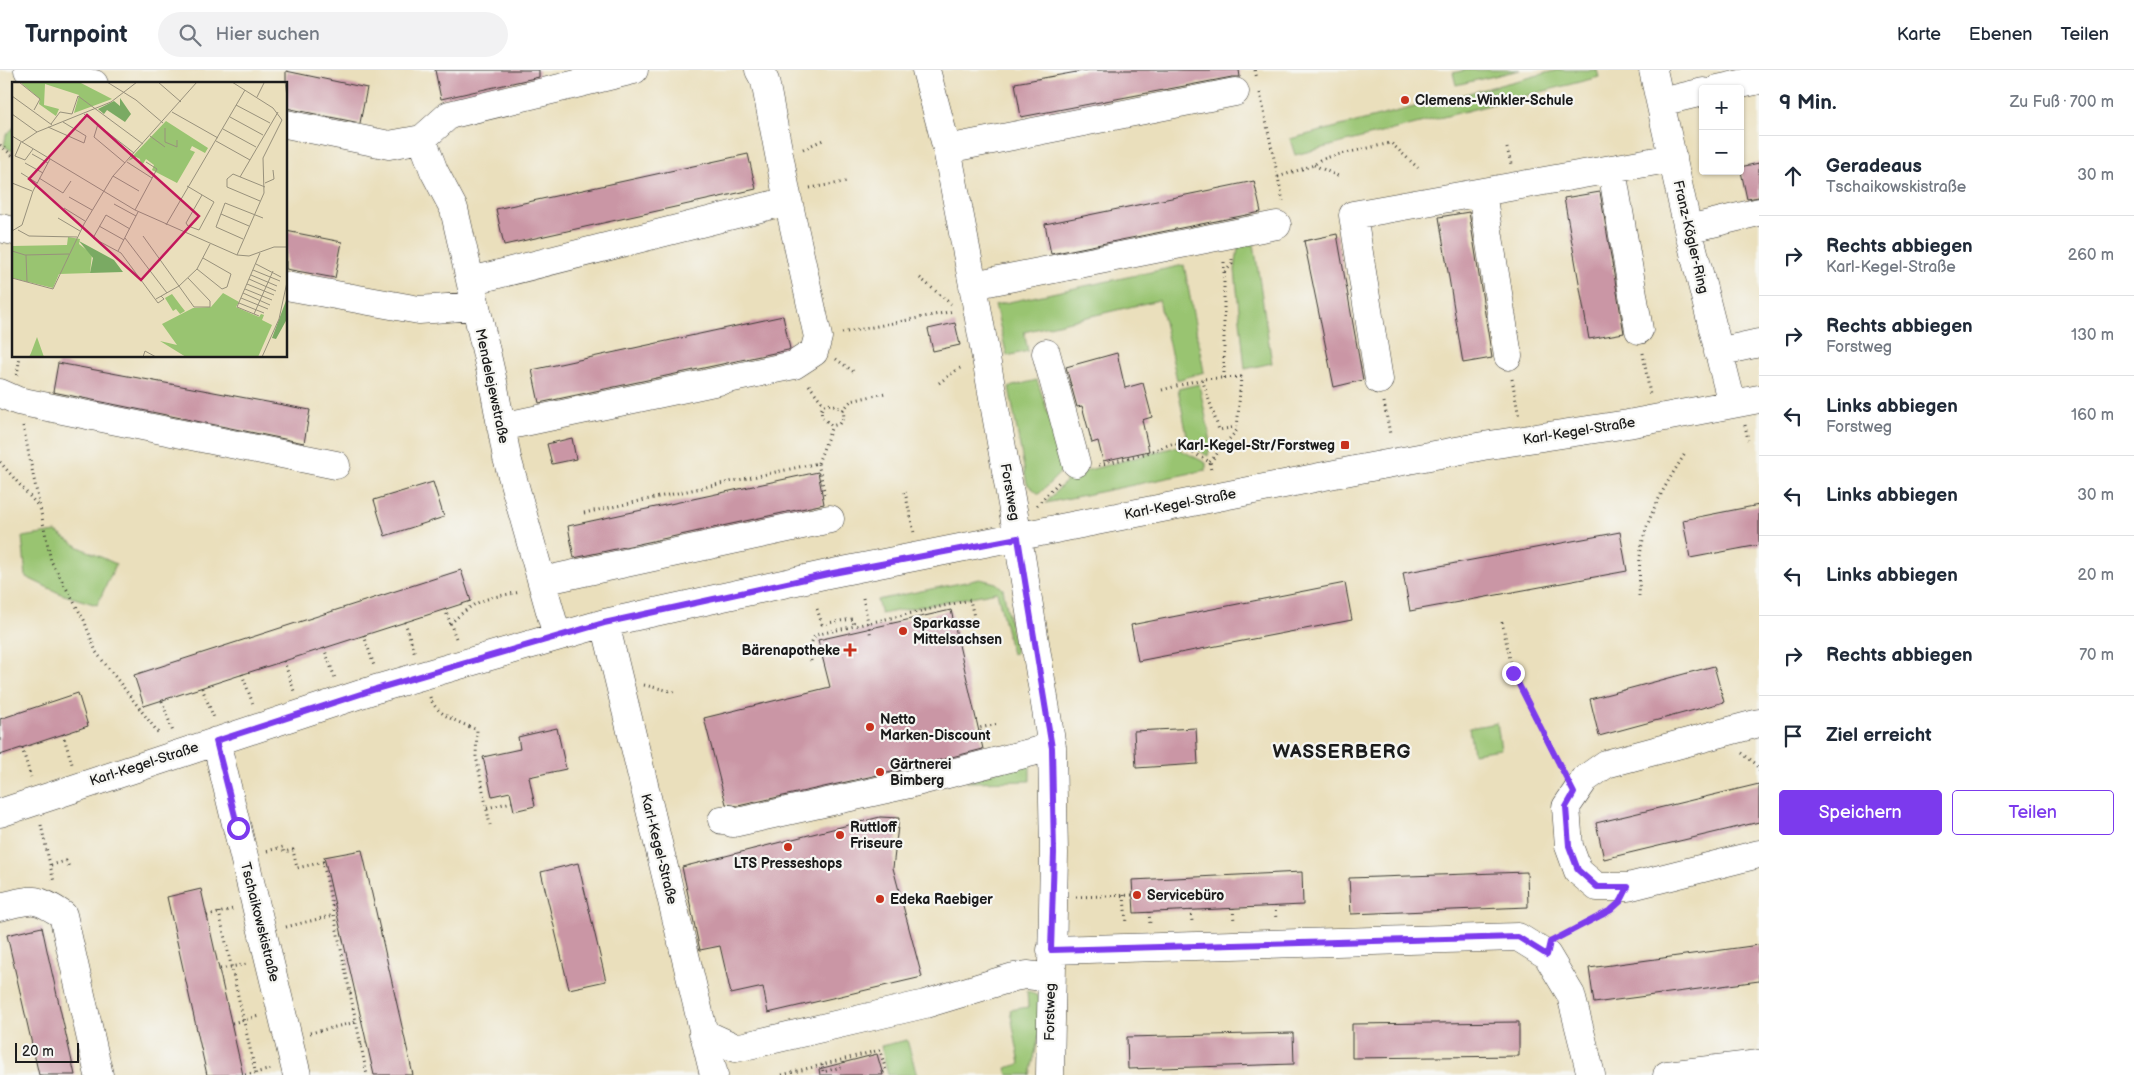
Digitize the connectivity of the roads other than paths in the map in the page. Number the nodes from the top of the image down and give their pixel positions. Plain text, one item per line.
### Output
1 (28, 70) edge
2 (634, 70) edge
3 (759, 70) edge
4 (926, 70) edge
5 (1653, 70) edge
6 (1759, 80) edge
7 (85, 82) edge
8 (1736, 85) edge
9 (1235, 92) dead end
10 (1699, 93) edge
11 (1661, 102) junction
12 (288, 124) edge
13 (422, 139) junction
14 (947, 150) junction
15 (1673, 158) junction
16 (1612, 170) junction
17 (1482, 193) junction
18 (787, 196) junction
19 (1759, 212) edge
20 (1276, 224) road end
21 (1688, 229) junction
22 (288, 286) edge
23 (473, 294) junction
24 (974, 295) junction
25 (1638, 330) road end
26 (1759, 343) edge
27 (1718, 352) junction
28 (1046, 353) dead end
29 (1508, 356) road end
30 (1379, 380) road end
31 (9, 397) edge
32 (1759, 399) edge
33 (1732, 404) junction
34 (501, 426) junction
35 (1076, 463) road end
36 (336, 465) dead end
37 (830, 519) road end
38 (1018, 538) junction
39 (543, 584) junction
40 (604, 623) junction
41 (557, 636) junction
42 (1759, 723) edge
43 (215, 730) junction
44 (1052, 748) junction
45 (0, 813) edge
46 (722, 820) dead end
47 (1759, 854) edge
48 (0, 907) edge
49 (1051, 950) junction
50 (1051, 978) junction
51 (704, 1033) junction
52 (1759, 1064) edge
53 (99, 1075) edge
54 (297, 1075) edge
55 (714, 1075) edge
56 (1050, 1075) edge
57 (1591, 1075) edge
58 (1667, 1075) edge

1 - 7 street
2 - 13 street
3 - 18 street
4 - 14 street, Forstweg
5 - 11 street, Franz-Kögler-Ring
6 - 8 street
9 - 14 street
10 - 11 street
11 - 15 street, Franz-Kögler-Ring
12 - 13 street
13 - 23 street, Mendelejewstraße
14 - 24 street, Forstweg
15 - 16 street
15 - 21 street, Franz-Kögler-Ring
16 - 17 street
16 - 25 street
17 - 29 street
17 - 30 street
18 - 23 street
18 - 34 street
19 - 21 street
20 - 24 street
21 - 27 street, Franz-Kögler-Ring
22 - 23 street
23 - 34 street, Mendelejewstraße
24 - 38 street, Forstweg
26 - 27 street
27 - 33 street, Franz-Kögler-Ring
28 - 35 street
31 - 36 street
32 - 33 street, Karl-Kegel-Straße
33 - 38 street, Karl-Kegel-Straße
34 - 39 street, Mendelejewstraße
37 - 39 street
38 - 40 street, Karl-Kegel-Straße
38 - 44 street, Forstweg
39 - 41 street, Mendelejewstraße
40 - 41 street, Karl-Kegel-Straße
40 - 51 street, Karl-Kegel-Straße
41 - 43 street, Karl-Kegel-Straße
42 - 47 street
43 - 45 street, Karl-Kegel-Straße
43 - 54 street, Tschaikowskistraße
44 - 46 street
44 - 49 street, Forstweg
48 - 53 street
49 - 50 street, Forstweg
49 - 57 street
50 - 51 street
50 - 56 street, Forstweg
51 - 55 street, Karl-Kegel-Straße
52 - 58 street

